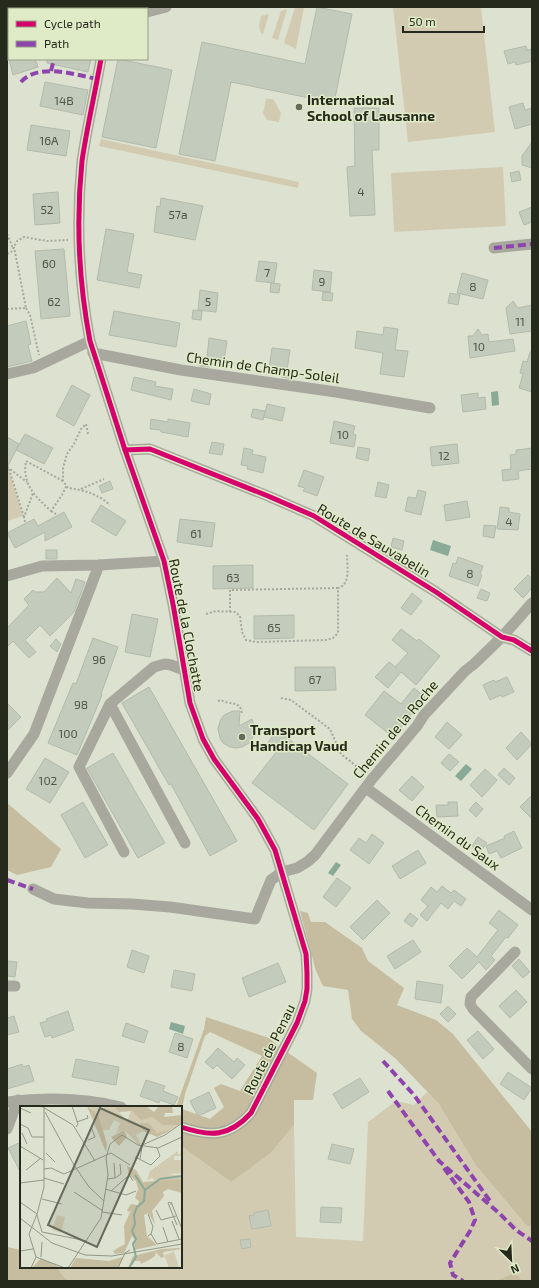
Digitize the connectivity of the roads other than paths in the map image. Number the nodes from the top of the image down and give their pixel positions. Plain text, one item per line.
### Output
1 (166, 7) edge
2 (148, 12) edge
3 (101, 60) edge
4 (532, 244) edge
5 (494, 248) dead end
6 (90, 341) junction
7 (93, 353) junction
8 (7, 374) edge
9 (430, 408) dead end
10 (125, 450) junction
11 (164, 561) junction
12 (99, 565) junction
13 (7, 576) edge
14 (532, 603) edge
15 (502, 637) junction
16 (532, 651) edge
17 (184, 670) junction
18 (110, 704) junction
19 (7, 773) edge
20 (369, 783) junction
21 (185, 843) dead end
22 (124, 852) dead end
23 (282, 872) junction
24 (33, 889) dead end
25 (532, 910) edge
26 (515, 952) dead end
27 (532, 1069) edge
28 (18, 1100) junction
29 (7, 1102) edge
30 (117, 1106) edge
31 (182, 1127) edge
32 (7, 1129) edge

1 - 2 street
3 - 6 street, Route de la Clochatte
4 - 5 street
6 - 7 street, Route de la Clochatte
6 - 8 street
7 - 9 street, Chemin de Champ-Soleil
7 - 10 street, Route de la Clochatte
10 - 11 street, Route de la Clochatte
10 - 15 street, Route de Sauvabelin
11 - 12 street, Route de la Clochatte
11 - 17 street, Route de la Clochatte
12 - 13 street, Route de la Clochatte
12 - 19 street
14 - 15 street, Chemin de la Roche
15 - 16 street, Route de Sauvabelin
15 - 20 street, Chemin de la Roche
17 - 18 street
17 - 23 street, Route de la Clochatte
18 - 21 street
18 - 22 street
20 - 23 street, Chemin de la Roche
20 - 25 street, Chemin du Saux
23 - 24 street
23 - 31 street, Route de Penau
26 - 27 street
28 - 29 street
28 - 30 street
28 - 32 street

